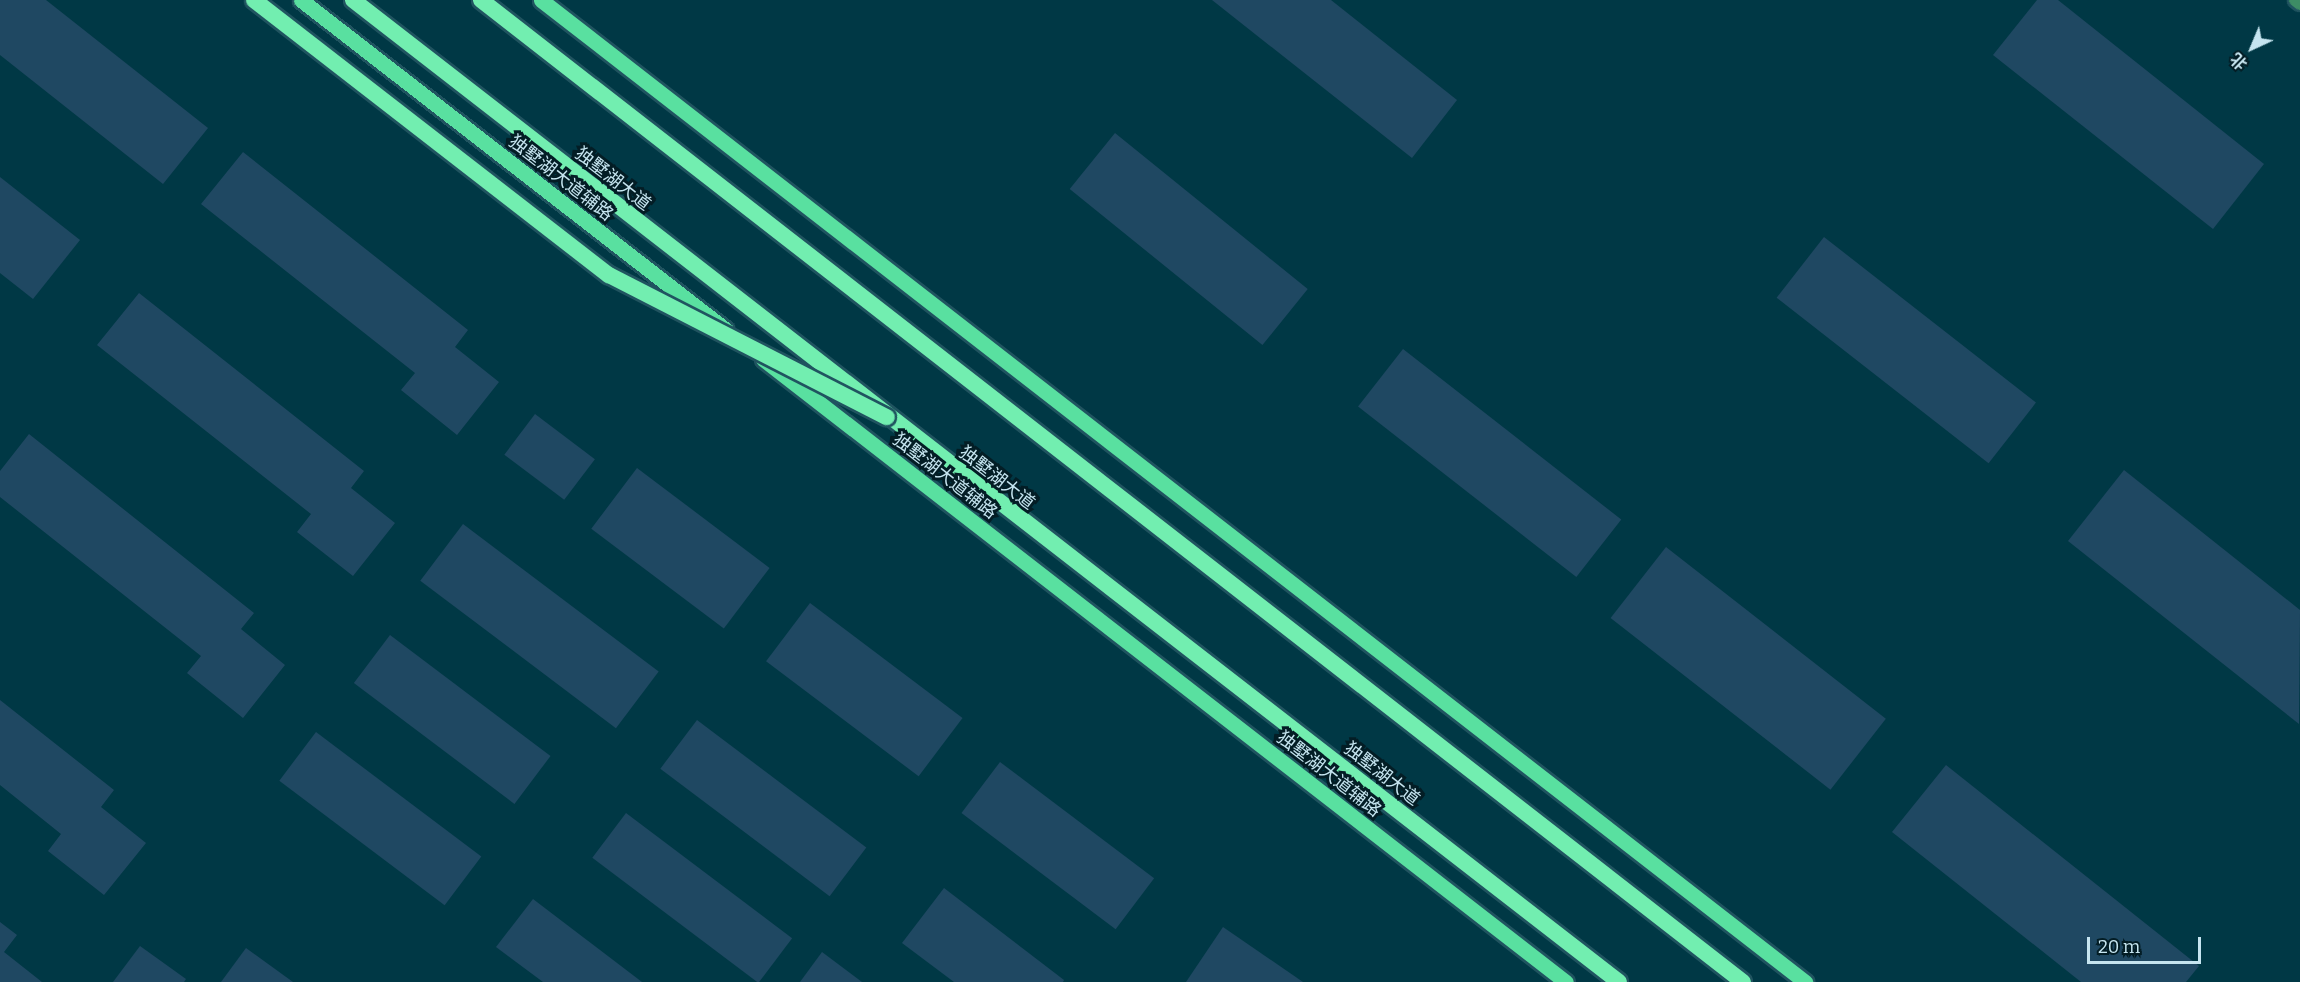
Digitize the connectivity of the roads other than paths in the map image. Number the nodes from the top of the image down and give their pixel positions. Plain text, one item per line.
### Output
1 (254, 0) edge
2 (301, 0) edge
3 (353, 0) edge
4 (481, 0) edge
5 (541, 0) edge
6 (2295, 0) edge
7 (2300, 4) edge
8 (887, 417) junction
9 (1566, 982) edge
10 (1619, 982) edge
11 (1743, 982) edge
12 (1805, 982) edge

1 - 8 highway, bridge
2 - 9 main road, 独墅湖大道辅路
3 - 8 highway, 独墅湖大道, bridge
4 - 11 highway
5 - 12 main road
6 - 7 street
8 - 10 highway, 独墅湖大道

